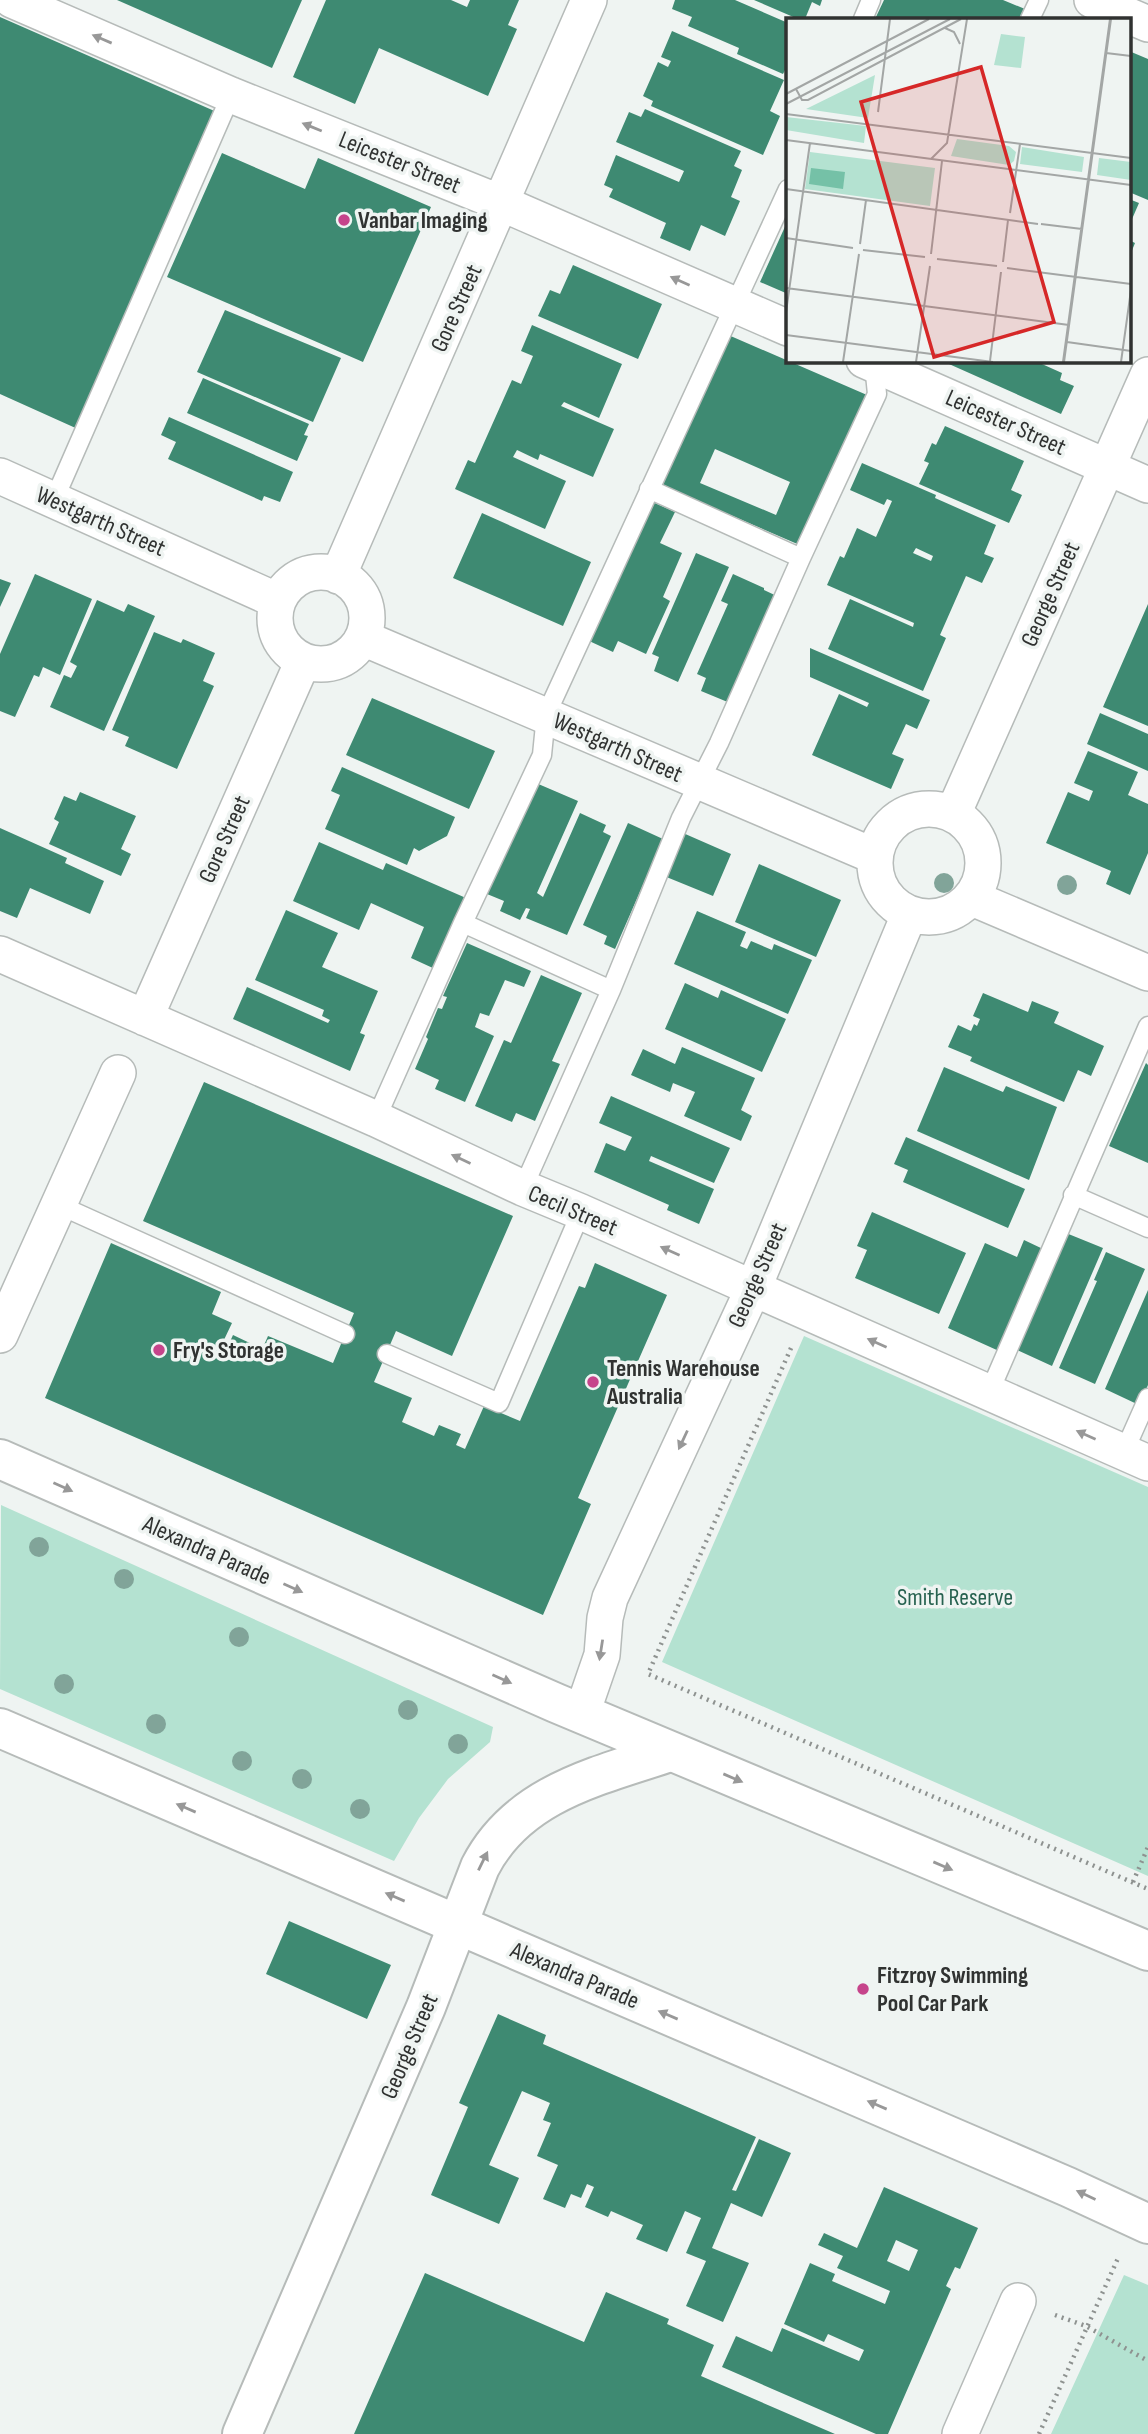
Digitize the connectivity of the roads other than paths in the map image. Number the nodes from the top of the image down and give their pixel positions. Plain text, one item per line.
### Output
1 (12, 0) edge
2 (589, 0) edge
3 (871, 0) edge
4 (1039, 0) edge
5 (1092, 0) edge
6 (863, 18) edge
7 (1030, 18) edge
8 (1148, 24) edge
9 (231, 95) junction
10 (786, 193) edge
11 (501, 203) junction
12 (734, 305) junction
13 (786, 327) edge
14 (871, 362) edge
15 (1148, 374) edge
16 (1107, 466) junction
17 (0, 477) edge
18 (1148, 485) edge
19 (649, 489) junction
20 (54, 500) junction
21 (801, 558) junction
22 (338, 576) junction
23 (278, 601) junction
24 (363, 638) junction
25 (303, 661) junction
26 (546, 715) junction
27 (699, 782) junction
28 (953, 814) junction
29 (874, 856) junction
30 (972, 898) junction
31 (909, 915) junction
32 (463, 923) junction
33 (0, 954) edge
34 (1148, 973) edge
35 (611, 990) junction
36 (145, 1018) junction
37 (1148, 1026) edge
38 (118, 1073) dead end
39 (376, 1119) junction
40 (523, 1188) junction
41 (1073, 1195) junction
42 (59, 1205) junction
43 (582, 1212) junction
44 (1148, 1228) edge
45 (753, 1289) junction
46 (345, 1334) dead end
47 (0, 1335) edge
48 (387, 1354) dead end
49 (989, 1393) junction
50 (1148, 1398) edge
51 (1136, 1457) edge
52 (0, 1460) edge
53 (582, 1713) junction
54 (0, 1728) edge
55 (670, 1752) junction
56 (458, 1924) junction
57 (1148, 1951) edge
58 (1148, 2224) edge
59 (1018, 2301) dead end
60 (242, 2434) edge
61 (960, 2434) edge

9 -> 1 street, Leicester Street
2 - 11 street, Gore Street
3 - 6 lane
4 - 7 lane
5 - 8 street
11 -> 9 street, Leicester Street
9 - 20 lane
10 - 12 lane
12 -> 11 street, Leicester Street
11 - 22 street, Gore Street
12 - 13 street, Leicester Street
12 - 19 lane
14 - 16 street, Leicester Street
14 - 21 lane
15 - 16 street, George Street
16 - 18 street, Leicester Street
16 - 28 street, George Street
17 - 20 street, Westgarth Street
19 - 21 lane
19 - 26 lane
20 - 23 street, Westgarth Street
21 - 27 lane
22 - 23 street
22 - 24 street
23 - 25 street
24 - 25 street
24 - 26 street, Westgarth Street
25 - 36 street, Gore Street
26 - 27 street, Westgarth Street
26 - 32 lane
27 - 29 street, Westgarth Street
27 - 35 lane
28 - 29 street
28 - 30 street
29 - 31 street
30 - 31 street
30 - 34 street
31 - 45 street, George Street
32 - 35 lane
32 - 39 lane
33 - 36 street, Cecil Street
35 - 40 lane
36 - 39 street, Cecil Street
37 - 41 lane
38 - 42 street
40 -> 39 street, Cecil Street
40 - 43 street, Cecil Street
41 - 44 lane
41 - 49 lane
42 - 46 lane
42 - 47 street
45 -> 43 street, Cecil Street
43 - 48 lane
49 -> 45 street, Cecil Street
45 -> 53 street, George Street
51 -> 49 street, Cecil Street
50 - 51 lane
52 -> 53 main road, Alexandra Parade
53 - 55 main road, Alexandra Parade
56 -> 54 main road, Alexandra Parade
56 -> 55 main road, George Street
55 -> 57 main road, Alexandra Parade
58 -> 56 main road, Alexandra Parade
56 - 60 main road, George Street
59 - 61 street

